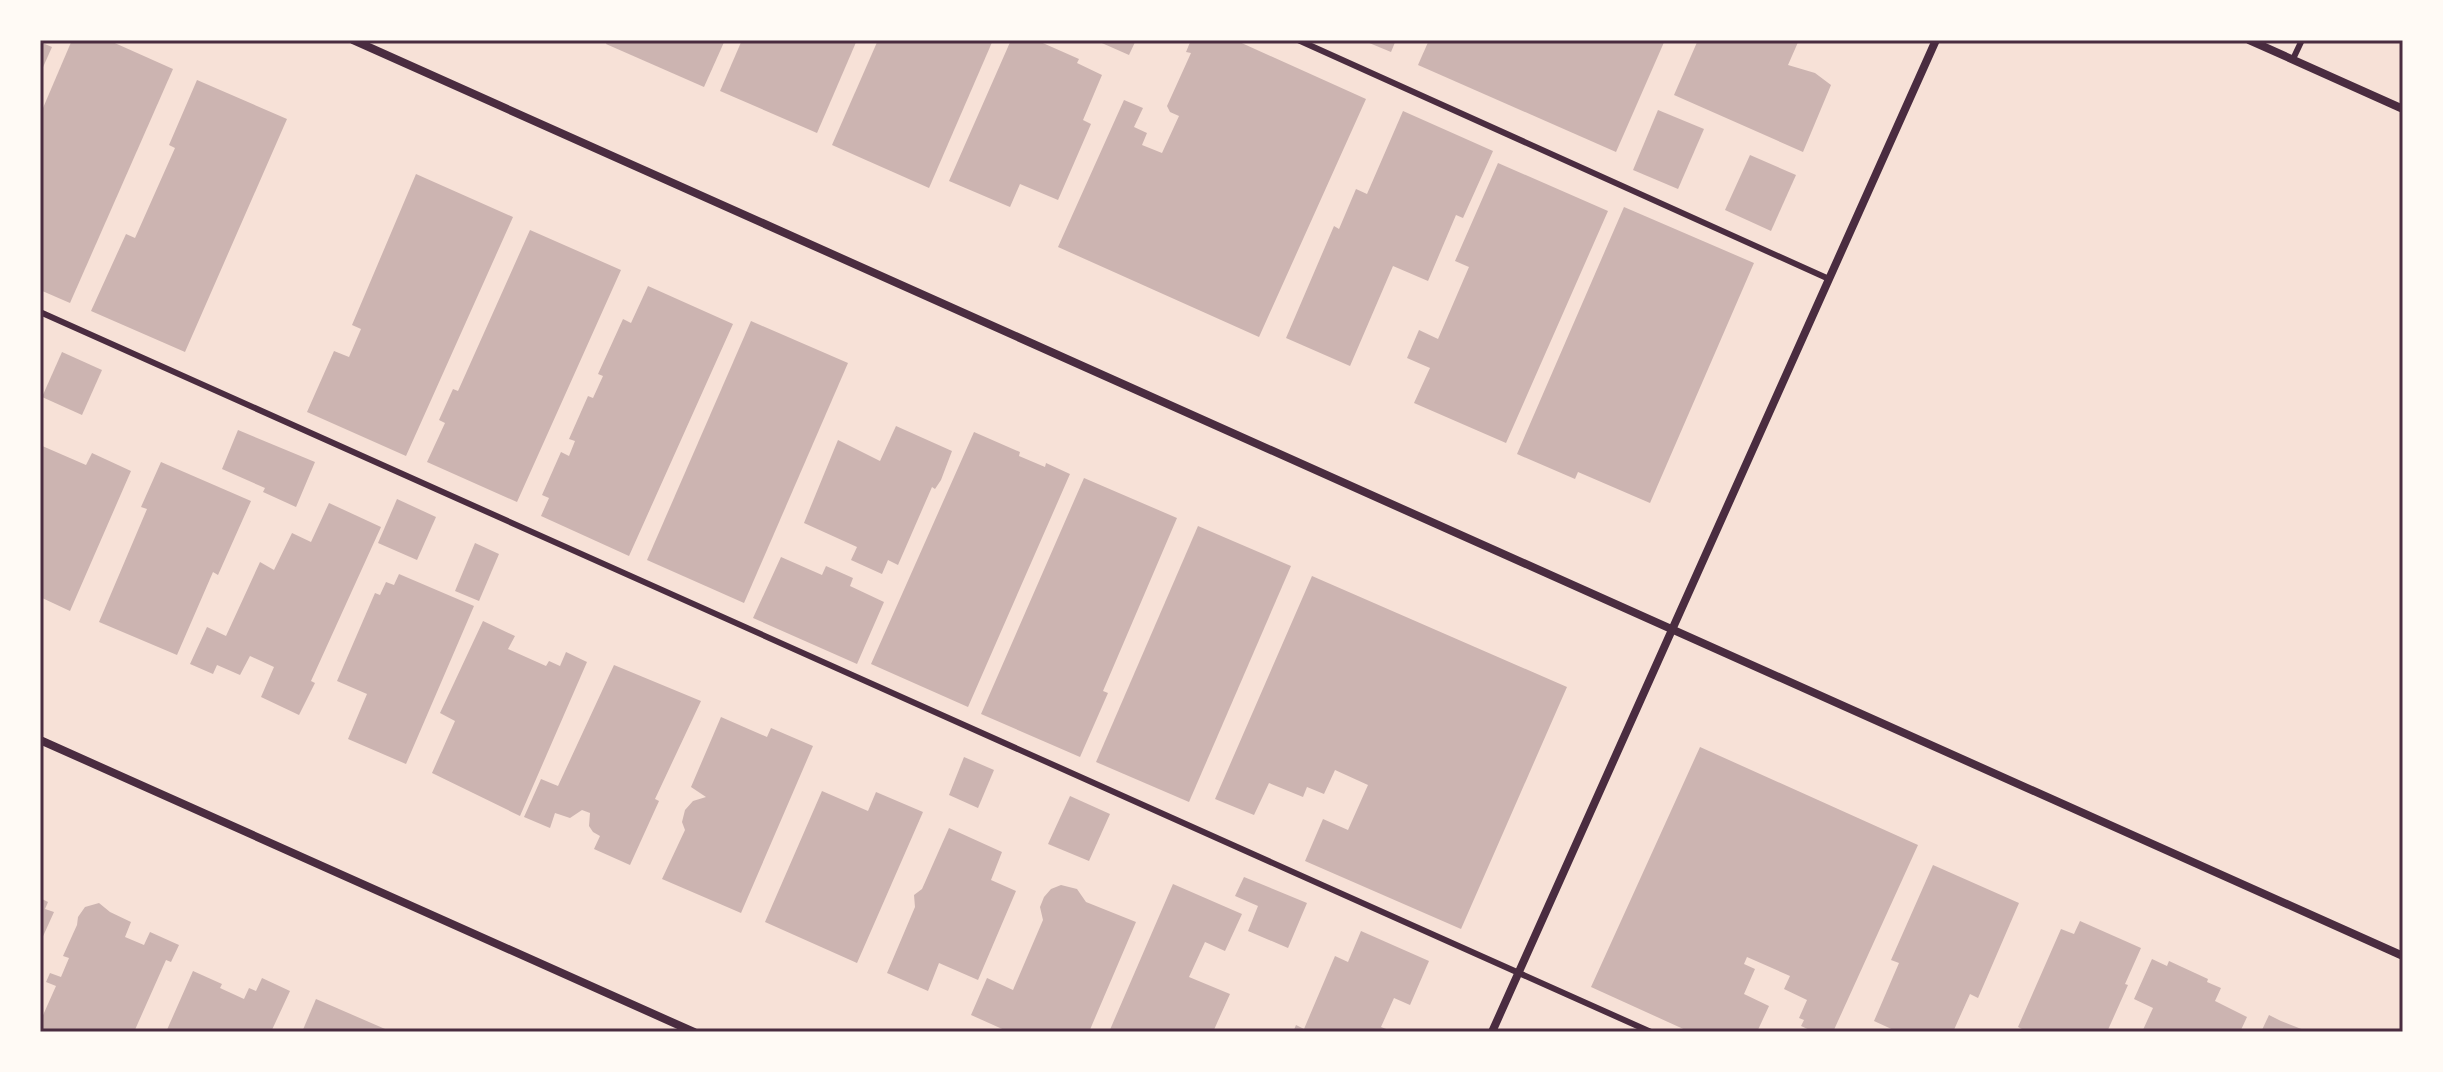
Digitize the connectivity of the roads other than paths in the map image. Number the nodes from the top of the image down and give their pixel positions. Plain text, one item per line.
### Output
1 (353, 40) edge
2 (1298, 40) edge
3 (1936, 40) edge
4 (2249, 40) edge
5 (2302, 40) edge
6 (2293, 59) junction
7 (2403, 109) edge
8 (1829, 279) junction
9 (40, 312) edge
10 (1673, 630) junction
11 (40, 740) edge
12 (2403, 956) edge
13 (1519, 972) junction
14 (694, 1032) edge
15 (1492, 1032) edge
16 (1651, 1032) edge

1 - 10 street
2 - 8 lane
3 - 8 street
4 - 6 street
5 - 6 lane
6 - 7 street
8 - 10 street
9 - 13 lane
10 - 12 street
10 - 13 street
11 - 14 street
13 - 15 street
13 - 16 lane

